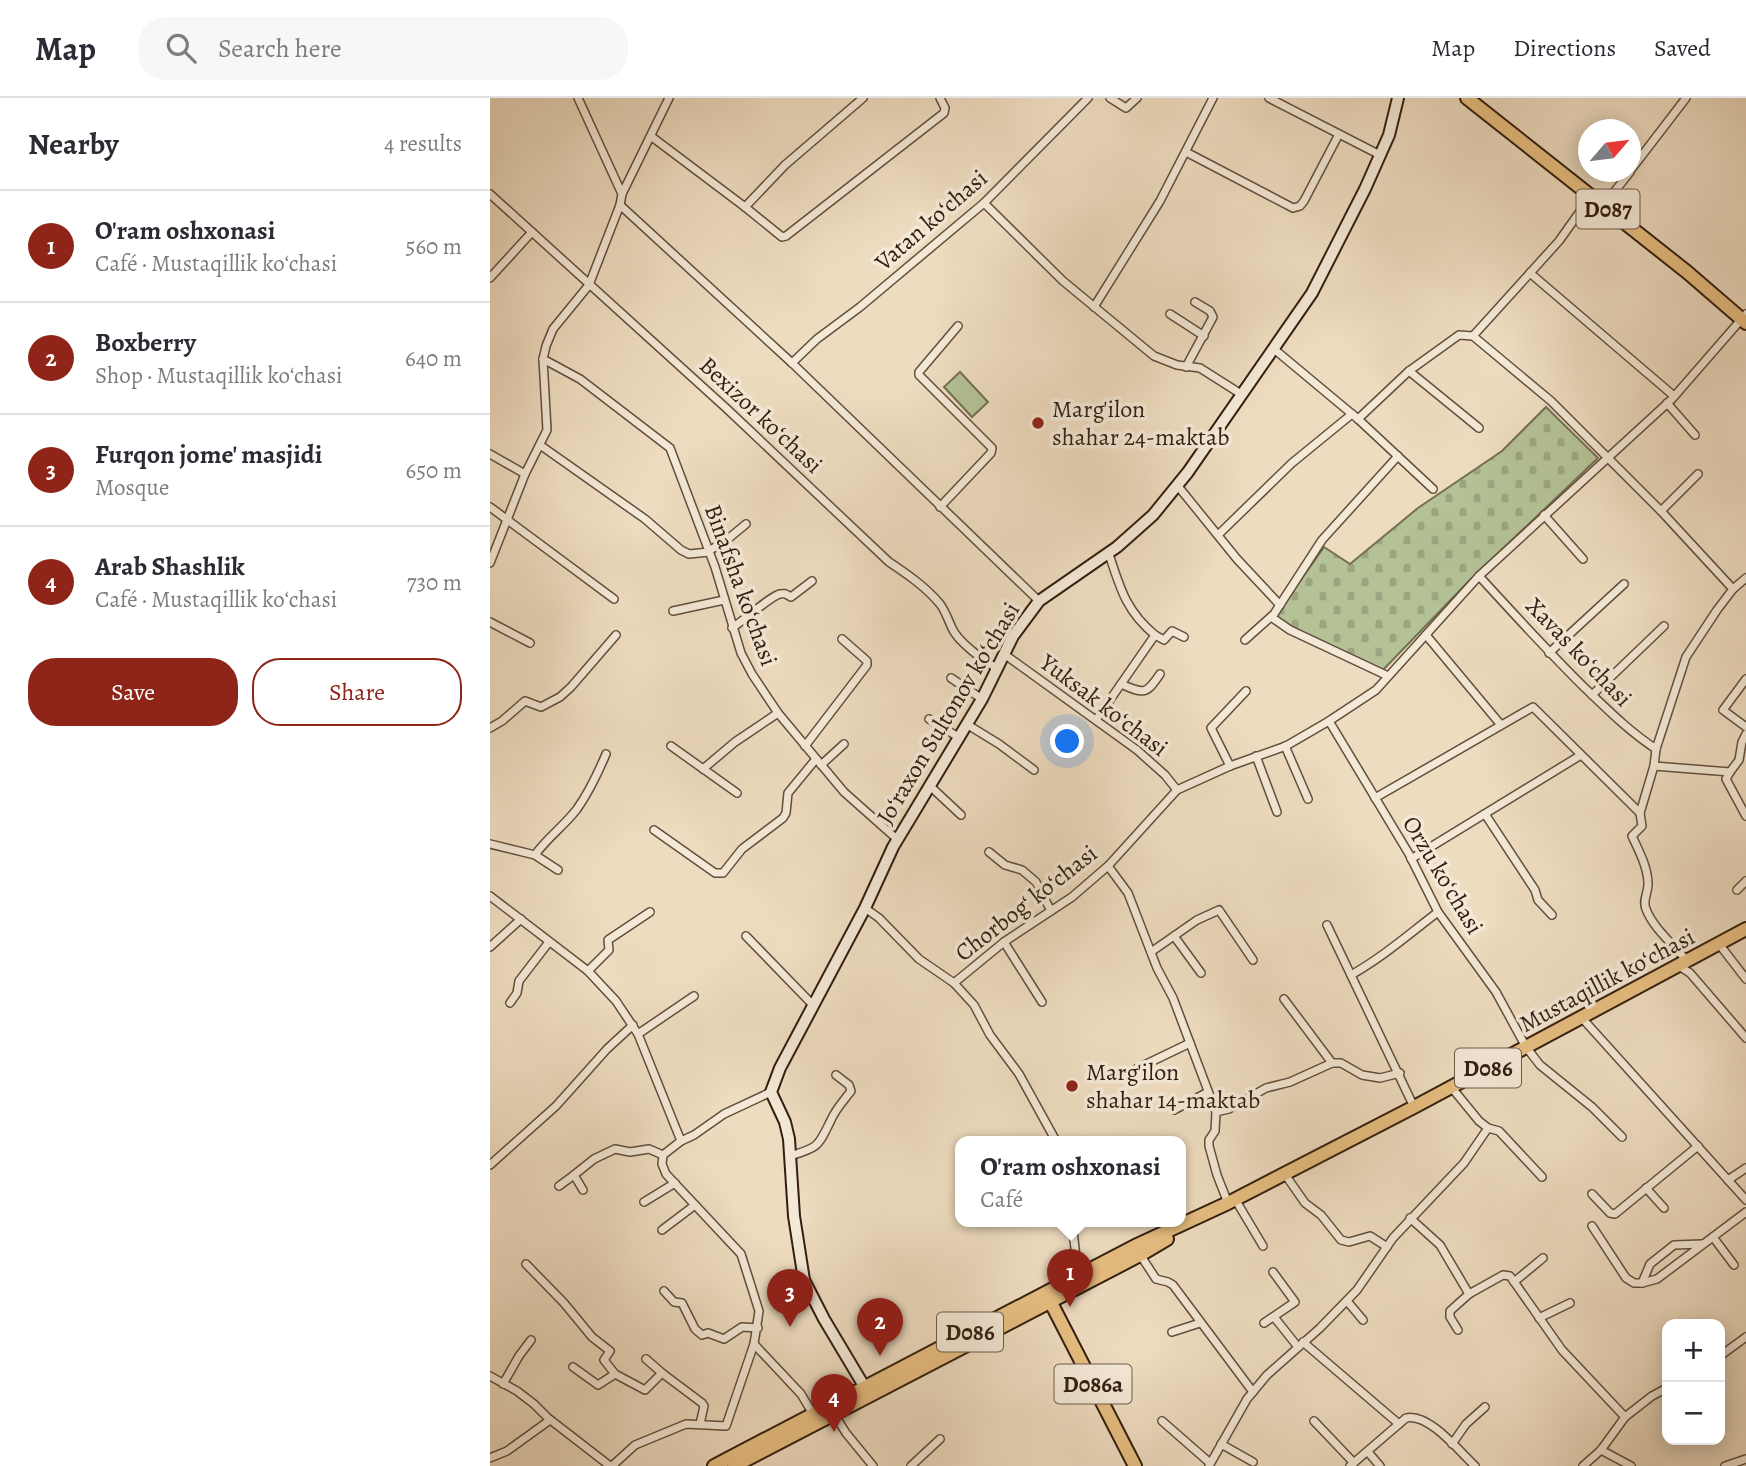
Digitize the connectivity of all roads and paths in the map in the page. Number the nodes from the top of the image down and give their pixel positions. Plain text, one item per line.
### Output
1 (578, 98) edge
2 (669, 98) edge
3 (863, 98) edge
4 (940, 98) edge
5 (1088, 98) edge
6 (1110, 98) edge
7 (1137, 98) edge
8 (1213, 98) edge
9 (1269, 98) edge
10 (1398, 98) edge
11 (1686, 98) edge
12 (1472, 99) edge
13 (1339, 134) junction
14 (652, 137) junction
15 (1186, 152) junction
16 (1381, 155) junction
17 (1641, 157) edge
18 (1622, 182) edge
19 (490, 194) edge
20 (622, 194) junction
21 (1591, 196) junction
22 (984, 203) junction
23 (620, 205) junction
24 (1603, 206) junction
25 (745, 207) junction
26 (532, 232) junction
27 (1530, 273) junction
28 (490, 278) edge
29 (589, 285) junction
30 (1195, 302) dead end
31 (1094, 307) junction
32 (1170, 314) dead end
33 (1745, 319) edge
34 (958, 326) dead end
35 (1204, 335) junction
36 (1472, 336) junction
37 (1275, 349) junction
38 (543, 359) junction
39 (792, 363) junction
40 (1186, 367) junction
41 (1409, 371) junction
42 (1241, 394) junction
43 (1674, 396) junction
44 (1667, 403) junction
45 (1355, 417) junction
46 (1479, 428) dead end
47 (1695, 435) dead end
48 (540, 445) junction
49 (490, 454) edge
50 (1398, 456) junction
51 (1607, 457) junction
52 (525, 474) junction
53 (1698, 474) dead end
54 (1177, 485) junction
55 (1433, 489) dead end
56 (490, 507) edge
57 (940, 508) junction
58 (1661, 511) junction
59 (1544, 515) junction
60 (507, 520) junction
61 (746, 524) dead end
62 (1219, 534) junction
63 (708, 552) junction
64 (1109, 554) junction
65 (1583, 559) dead end
66 (490, 563) edge
67 (1479, 576) junction
68 (1745, 580) edge
69 (812, 581) dead end
70 (1623, 584) dead end
71 (1733, 589) junction
72 (614, 598) dead end
73 (724, 600) junction
74 (1039, 601) junction
75 (1280, 605) junction
76 (673, 611) dead end
77 (1270, 617) junction
78 (490, 622) edge
79 (1664, 626) dead end
80 (732, 628) junction
81 (616, 635) dead end
82 (1155, 635) junction
83 (1426, 635) junction
84 (1184, 637) dead end
85 (842, 639) dead end
86 (1245, 640) dead end
87 (530, 643) dead end
88 (1549, 653) junction
89 (1004, 654) junction
90 (997, 668) junction
91 (1160, 674) dead end
92 (1388, 676) junction
93 (951, 678) dead end
94 (1746, 679) edge
95 (1121, 684) junction
96 (1246, 691) dead end
97 (1592, 695) junction
98 (982, 699) junction
99 (778, 713) junction
100 (929, 719) dead end
101 (1096, 720) junction
102 (1329, 721) junction
103 (968, 725) junction
104 (1501, 725) junction
105 (1746, 727) edge
106 (490, 728) edge
107 (1746, 734) edge
108 (960, 738) junction
109 (844, 744) dead end
110 (671, 746) dead end
111 (805, 746) junction
112 (1285, 746) junction
113 (1656, 749) junction
114 (606, 754) dead end
115 (1581, 754) junction
116 (1256, 756) junction
117 (818, 762) junction
118 (1230, 766) junction
119 (1654, 766) junction
120 (703, 769) junction
121 (1034, 770) dead end
122 (1730, 772) junction
123 (930, 786) junction
124 (1177, 790) junction
125 (737, 793) dead end
126 (1375, 798) junction
127 (1308, 799) dead end
128 (1277, 812) dead end
129 (1640, 813) junction
130 (1485, 814) junction
131 (961, 815) dead end
132 (1746, 816) edge
133 (654, 830) dead end
134 (898, 840) junction
135 (490, 844) edge
136 (989, 852) dead end
137 (535, 855) junction
138 (1411, 859) junction
139 (1108, 866) junction
140 (558, 870) dead end
141 (1746, 881) edge
142 (1737, 890) dead end
143 (490, 896) edge
144 (865, 908) junction
145 (1051, 911) junction
146 (650, 912) dead end
147 (1438, 912) junction
148 (1552, 915) dead end
149 (521, 919) junction
150 (1327, 925) dead end
151 (1746, 929) edge
152 (746, 936) dead end
153 (1174, 936) junction
154 (549, 942) junction
155 (1004, 942) junction
156 (1719, 944) junction
157 (490, 947) edge
158 (1151, 952) junction
159 (1253, 960) dead end
160 (1683, 963) junction
161 (588, 971) junction
162 (1201, 973) dead end
163 (1352, 975) junction
164 (1746, 979) edge
165 (954, 983) junction
166 (695, 996) dead end
167 (1284, 999) dead end
168 (1042, 1002) dead end
169 (510, 1003) dead end
170 (812, 1004) junction
171 (1581, 1017) junction
172 (633, 1025) junction
173 (638, 1034) junction
174 (1746, 1038) edge
175 (1190, 1043) junction
176 (1526, 1047) junction
177 (1332, 1063) junction
178 (1136, 1069) dead end
179 (1400, 1073) junction
180 (836, 1075) dead end
181 (1452, 1087) junction
182 (771, 1092) junction
183 (1208, 1092) junction
184 (1414, 1107) junction
185 (1174, 1110) dead end
186 (1216, 1112) junction
187 (1488, 1128) junction
188 (1053, 1136) edge
189 (1622, 1137) dead end
190 (681, 1140) junction
191 (1698, 1146) junction
192 (663, 1155) junction
193 (790, 1156) junction
194 (490, 1165) edge
195 (1746, 1168) edge
196 (1284, 1173) junction
197 (574, 1175) junction
198 (1542, 1177) dead end
199 (1728, 1180) junction
200 (675, 1183) junction
201 (558, 1186) dead end
202 (1646, 1188) junction
203 (583, 1190) dead end
204 (1592, 1194) dead end
205 (1746, 1200) edge
206 (1231, 1201) junction
207 (644, 1202) dead end
208 (695, 1205) junction
209 (1664, 1208) dead end
210 (1746, 1212) edge
211 (1410, 1218) junction
212 (1186, 1225) edge
213 (1592, 1226) dead end
214 (1072, 1227) edge
215 (1183, 1227) edge
216 (662, 1230) dead end
217 (1713, 1237) junction
218 (1703, 1244) junction
219 (1263, 1246) dead end
220 (1387, 1247) junction
221 (1138, 1251) junction
222 (1543, 1258) dead end
223 (526, 1264) dead end
224 (1734, 1265) dead end
225 (1273, 1272) dead end
226 (1078, 1276) junction
227 (1514, 1282) junction
228 (1643, 1283) junction
229 (664, 1291) dead end
230 (1469, 1294) junction
231 (1048, 1297) junction
232 (1347, 1301) junction
233 (1570, 1303) dead end
234 (1274, 1317) junction
235 (1539, 1318) junction
236 (1363, 1320) dead end
237 (1199, 1322) junction
238 (1264, 1323) dead end
239 (758, 1328) junction
240 (1458, 1330) dead end
241 (1172, 1332) dead end
242 (1746, 1337) edge
243 (531, 1340) dead end
244 (754, 1344) junction
245 (1301, 1345) junction
246 (1725, 1352) edge
247 (646, 1359) dead end
248 (573, 1367) dead end
249 (662, 1373) junction
250 (615, 1374) junction
251 (490, 1376) edge
252 (503, 1384) junction
253 (864, 1386) junction
254 (1662, 1391) edge
255 (1253, 1392) junction
256 (1485, 1407) dead end
257 (813, 1414) junction
258 (834, 1414) junction
259 (1625, 1418) junction
260 (551, 1420) junction
261 (1163, 1421) dead end
262 (1314, 1421) dead end
263 (700, 1423) junction
264 (1399, 1424) junction
265 (940, 1439) dead end
266 (1221, 1444) junction
267 (1452, 1444) junction
268 (1601, 1450) junction
269 (1368, 1452) junction
270 (490, 1458) edge
271 (1746, 1459) edge
272 (1252, 1462) dead end
273 (1210, 1465) edge
274 (1352, 1465) edge
275 (611, 1466) edge
276 (714, 1466) edge
277 (734, 1466) edge
278 (873, 1466) edge
279 (911, 1466) edge
280 (1135, 1466) edge
281 (1380, 1466) edge
282 (1475, 1466) edge
283 (1583, 1466) edge
284 (1631, 1466) edge
285 (1725, 1466) edge

1 - 20 street
2 - 14 street
3 - 25 street
4 - 25 street
5 - 22 street, Vatan koʻchasi
6 - 7 street
8 - 15 street
9 - 13 street
10 - 16 street, Joʻraxon Sultonov koʻchasi
11 - 17 street
12 - 21 main road, D087
13 - 15 street
13 - 16 street
14 - 20 street
14 - 25 street
15 - 31 street
16 - 37 street, Joʻraxon Sultonov koʻchasi
18 - 24 street
19 - 26 street, Bexizor koʻchasi
20 - 23 street
21 - 24 main road, D087
21 - 27 street
22 - 31 street
22 - 39 street, Vatan koʻchasi
23 - 29 street
23 - 39 street
24 - 33 main road, D087
26 - 28 street
26 - 29 street, Bexizor koʻchasi
27 - 36 street
27 - 43 street
29 - 38 street
29 - 90 street, Bexizor koʻchasi
30 - 35 street
31 - 40 street
32 - 35 street
33 - 43 street
34 - 57 street
35 - 40 street
36 - 41 street
36 - 51 street
37 - 42 street, Joʻraxon Sultonov koʻchasi
37 - 45 street
38 - 48 street
38 - 63 street, Binafsha koʻchasi
39 - 57 street
40 - 42 street
41 - 45 street
41 - 46 street
42 - 54 street, Joʻraxon Sultonov koʻchasi
43 - 44 street
44 - 47 street
44 - 51 street
45 - 50 street
45 - 62 street
48 - 52 street
48 - 63 street
49 - 52 street
50 - 55 street
50 - 75 street
51 - 58 street
51 - 59 street, Chorbogʻ koʻchasi
52 - 60 street
53 - 58 street
54 - 62 street
54 - 64 street, Joʻraxon Sultonov koʻchasi
56 - 60 street
57 - 74 street
58 - 71 street
59 - 65 street
59 - 67 street, Chorbogʻ koʻchasi
60 - 66 street
60 - 72 street
61 - 63 street
62 - 75 street
63 - 73 street, Binafsha koʻchasi
64 - 74 street, Joʻraxon Sultonov koʻchasi
64 - 82 street
67 - 83 street, Chorbogʻ koʻchasi
67 - 88 street, Xavas koʻchasi
68 - 71 street
69 - 80 street
70 - 88 street
71 - 113 street
73 - 76 street
73 - 80 street, Binafsha koʻchasi
74 - 89 street, Joʻraxon Sultonov koʻchasi
75 - 77 street
77 - 86 street
77 - 92 street
78 - 87 street
79 - 97 street
80 - 99 street, Binafsha koʻchasi
81 - 106 street
82 - 84 street
82 - 95 street
83 - 92 street, Chorbogʻ koʻchasi
83 - 104 street
85 - 111 street
88 - 97 street, Xavas koʻchasi
89 - 90 street, Joʻraxon Sultonov koʻchasi
89 - 101 street, Yuksak koʻchasi
90 - 98 street, Joʻraxon Sultonov koʻchasi
91 - 95 street
92 - 102 street, Chorbogʻ koʻchasi
93 - 98 street
94 - 105 street
95 - 101 street
96 - 118 street
97 - 113 street, Xavas koʻchasi
98 - 103 street, Joʻraxon Sultonov koʻchasi
99 - 111 street, Binafsha koʻchasi
99 - 120 street
100 - 108 street
101 - 124 street, Yuksak koʻchasi
102 - 112 street, Chorbogʻ koʻchasi
102 - 126 street, Orzu koʻchasi
103 - 108 street, Joʻraxon Sultonov koʻchasi
103 - 121 street
104 - 115 street
104 - 126 street
107 - 122 street
108 - 123 street, Joʻraxon Sultonov koʻchasi
109 - 117 street
110 - 120 street
111 - 117 street, Binafsha koʻchasi
112 - 116 street, Chorbogʻ koʻchasi
112 - 127 street
113 - 119 street
114 - 137 street
115 - 129 street
115 - 130 street
116 - 118 street, Chorbogʻ koʻchasi
116 - 128 street
117 - 133 street
117 - 134 street, Binafsha koʻchasi
118 - 124 street, Chorbogʻ koʻchasi
119 - 122 street
119 - 129 street
120 - 125 street
122 - 132 street
123 - 131 street
123 - 134 street, Joʻraxon Sultonov koʻchasi
124 - 139 street, Chorbogʻ koʻchasi
126 - 138 street, Orzu koʻchasi
129 - 160 street
130 - 138 street
130 - 148 street
134 - 144 street, Joʻraxon Sultonov koʻchasi
135 - 137 street
136 - 145 street
137 - 140 street
138 - 147 street, Orzu koʻchasi
139 - 145 street, Chorbogʻ koʻchasi
139 - 158 street
141 - 142 street
143 - 149 street
144 - 165 street
144 - 170 street, Joʻraxon Sultonov koʻchasi
145 - 155 street, Chorbogʻ koʻchasi
146 - 161 street
147 - 163 street
147 - 176 street, Orzu koʻchasi
149 - 154 street
149 - 157 street
150 - 163 street
151 - 156 main road, Mustaqillik koʻchasi / D086
152 - 170 street
153 - 158 street
153 - 159 street
153 - 162 street
154 - 161 street
154 - 169 street
155 - 165 street, Chorbogʻ koʻchasi
155 - 168 street
156 - 160 main road, Mustaqillik koʻchasi / D086
156 - 164 street
158 - 175 street
160 - 171 main road, Mustaqillik koʻchasi / D086
160 - 174 street
161 - 172 street
163 - 179 street
165 - 188 street
166 - 173 street
167 - 177 street
170 - 182 street, Joʻraxon Sultonov koʻchasi
171 - 176 main road, Mustaqillik koʻchasi / D086
171 - 191 street
172 - 173 street
172 - 194 street
173 - 190 street
175 - 178 street
175 - 183 street
176 - 181 main road, Mustaqillik koʻchasi / D086
176 - 189 street, Orzu koʻchasi
177 - 179 street
177 - 186 street
179 - 184 street
180 - 193 street
181 - 184 main road, Mustaqillik koʻchasi / D086
181 - 187 street
182 - 190 street
182 - 193 street
183 - 185 street
183 - 186 street
184 - 196 main road, Mustaqillik koʻchasi / D086
186 - 206 street
187 - 198 street
187 - 211 street
190 - 192 street
191 - 199 street
191 - 202 street
192 - 197 street
192 - 200 street
193 - 253 street
195 - 199 street
196 - 206 main road, Mustaqillik koʻchasi / D086
196 - 220 street
197 - 201 street
197 - 203 street
199 - 205 street
200 - 207 street
200 - 208 street
202 - 204 street
202 - 209 street
206 - 212 main road, Mustaqillik koʻchasi / D086
206 - 219 street
208 - 216 street
208 - 239 street
210 - 217 street
211 - 220 street
211 - 230 street
213 - 228 street
214 - 226 street
215 - 221 main road, Mustaqillik koʻchasi / D086
217 - 218 street
217 - 224 street
218 - 228 street
218 - 228 street
220 - 232 street
221 - 226 main road, Mustaqillik koʻchasi / D086
221 - 231 main road, Mustaqillik koʻchasi / D086
221 - 237 street
222 - 227 street
223 - 250 street
225 - 234 street
226 - 231 main road, Mustaqillik koʻchasi / D086
227 - 230 street
227 - 235 street
229 - 239 street
230 - 240 street
231 - 253 main road, Mustaqillik koʻchasi / D086
231 - 258 main road, Mustaqillik koʻchasi / D086
231 - 280 main road, D086a
232 - 236 street
232 - 245 street
233 - 235 street
234 - 238 street
234 - 245 street
235 - 259 street
237 - 241 street
237 - 255 street
239 - 244 street
242 - 246 street
243 - 252 street
244 - 257 street
244 - 263 street
245 - 255 street
245 - 264 street
247 - 249 street
248 - 250 street
249 - 250 street
249 - 263 street
251 - 252 street
252 - 260 street
253 - 257 main road, Mustaqillik koʻchasi / D086
254 - 259 street
255 - 266 street
256 - 267 street
257 - 276 main road, Mustaqillik koʻchasi / D086
258 - 277 main road, Mustaqillik koʻchasi / D086
258 - 278 street
259 - 268 street
260 - 270 street
260 - 275 street
261 - 273 street
262 - 274 street
263 - 275 street
264 - 267 street
264 - 269 street
265 - 279 street
266 - 272 street
266 - 273 street
267 - 282 street
268 - 283 street
268 - 284 street
269 - 274 street
269 - 281 street
271 - 285 street

